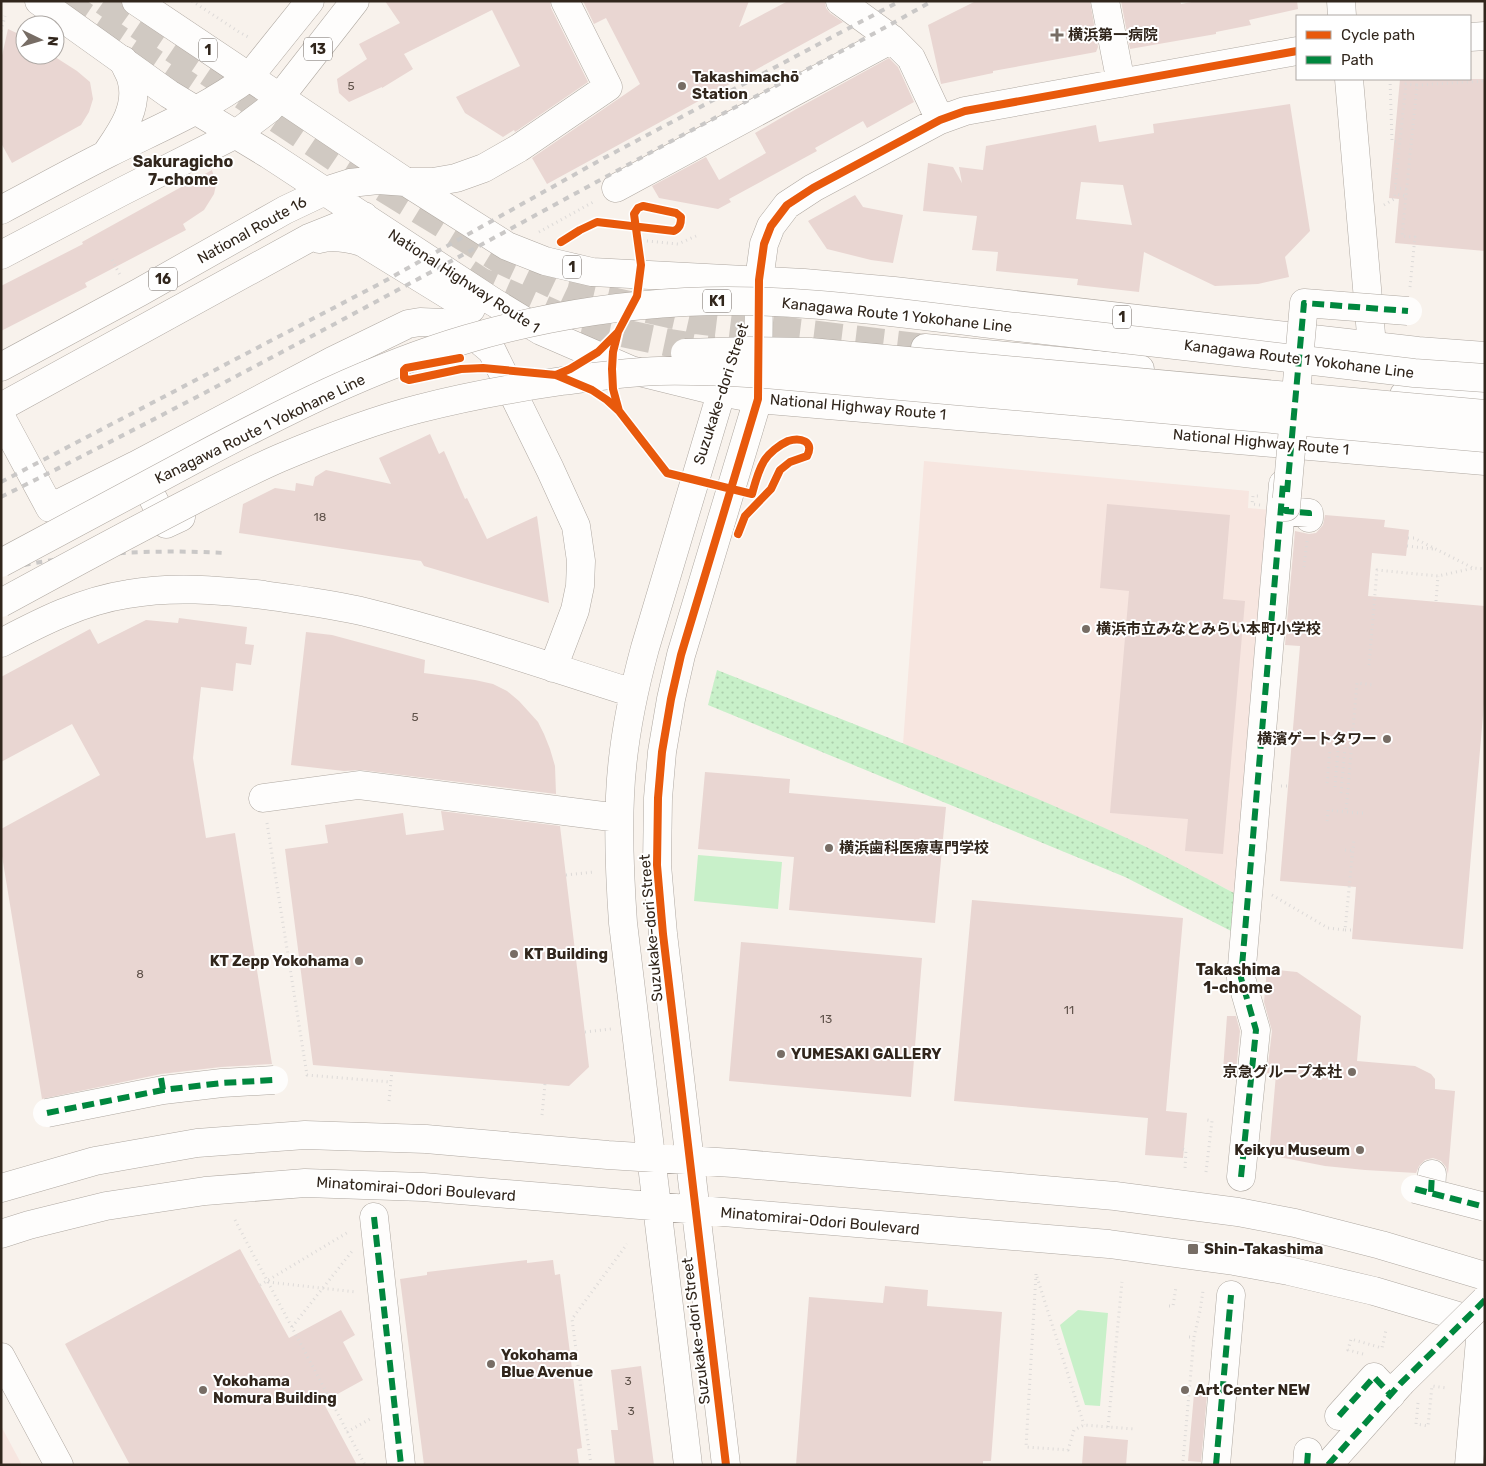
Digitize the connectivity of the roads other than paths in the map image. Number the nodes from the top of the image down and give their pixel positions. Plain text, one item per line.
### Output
1 (39, 1) edge
2 (136, 1) edge
3 (355, 1) edge
4 (565, 1) edge
5 (840, 1) edge
6 (1105, 1) edge
7 (1340, 1) edge
8 (302, 5) edge
9 (1342, 15) edge
10 (1485, 36) edge
11 (1471, 37) edge
12 (892, 39) junction
13 (1296, 51) edge
14 (123, 60) junction
15 (249, 77) junction
16 (1349, 80) edge
17 (1121, 83) junction
18 (280, 97) junction
19 (195, 111) junction
20 (940, 120) junction
21 (236, 134) junction
22 (106, 154) junction
23 (406, 182) junction
24 (616, 188) road end
25 (325, 191) junction
26 (1, 210) edge
27 (364, 216) junction
28 (289, 248) junction
29 (1, 255) edge
30 (758, 280) junction
31 (1408, 311) road end
32 (994, 324) junction
33 (541, 331) junction
34 (1372, 346) junction
35 (925, 348) tunnel mouth
36 (1485, 356) edge
37 (1, 367) edge
38 (923, 376) tunnel mouth
39 (1485, 378) edge
40 (720, 392) junction
41 (1485, 395) edge
42 (516, 398) junction
43 (758, 399) junction
44 (1, 407) edge
45 (1485, 414) edge
46 (1, 417) edge
47 (1485, 438) edge
48 (278, 459) junction
49 (1485, 461) edge
50 (136, 465) junction
51 (1, 563) edge
52 (1, 602) edge
53 (1, 643) edge
54 (553, 668) junction
55 (585, 678) junction
56 (633, 693) junction
57 (625, 746) junction
58 (264, 798) road end
59 (619, 818) junction
60 (274, 1080) dead end
61 (47, 1113) dead end
62 (652, 1158) junction
63 (690, 1161) junction
64 (1240, 1177) dead end
65 (1426, 1185) dead end
66 (1, 1188) edge
67 (657, 1207) junction
68 (1485, 1207) edge
69 (696, 1211) junction
70 (364, 1222) road end
71 (1, 1234) edge
72 (1485, 1276) edge
73 (1485, 1287) edge
74 (1231, 1295) dead end
75 (1484, 1316) edge
76 (1, 1357) edge
77 (1404, 1393) junction
78 (1339, 1416) dead end
79 (1314, 1461) edge
80 (59, 1465) edge
81 (401, 1465) edge
82 (688, 1465) edge
83 (726, 1465) edge
84 (1216, 1465) edge
85 (1469, 1465) edge

1 - 14 main road, National Highway Route 1
2 - 15 main road, 1
3 - 18 main road, 13
4 - 23 main road, National Route 16
5 - 12 main road
6 - 17 main road
7 - 9 main road
8 - 15 main road, 13
10 - 11 main road
12 - 20 main road
12 - 24 main road
13 - 17 main road
14 - 19 main road, National Highway Route 1
14 - 22 main road
15 - 18 main road, 1
15 - 19 main road
16 - 34 main road
17 - 20 main road
18 - 21 main road
18 - 23 main road, 1
19 - 21 main road, National Highway Route 1
19 - 22 main road
20 - 30 main road
21 - 25 main road, National Highway Route 1
21 - 29 main road
22 - 26 main road
23 - 25 main road, National Route 16 / 16
23 - 30 main road, 1
25 - 27 main road, National Highway Route 1
25 - 37 main road, National Route 16 / 16
27 - 28 main road, 16
27 - 33 main road, National Highway Route 1
28 - 33 main road
28 - 44 main road, 16
30 - 34 main road, 1
30 - 40 main road, Suzukake-dori Street
30 - 43 main road, Suzukake-dori Street
31 - 64 main road, bridge
32 - 39 main road, Kanagawa Route 1 Yokohane Line / K1, bridge
32 - 41 main road, bridge
32 - 51 main road, Kanagawa Route 1 Yokohane Line / K1, bridge
33 - 40 main road, National Highway Route 1
34 - 36 main road, 1
35 - 41 main road
38 - 47 main road
40 - 43 main road, National Highway Route 1
40 - 56 main road, Suzukake-dori Street
42 - 50 main road
42 - 50 main road
42 - 54 main road
43 - 49 main road, National Highway Route 1
43 - 63 main road, Suzukake-dori Street
45 - 48 main road, bridge
46 - 50 main road
47 - 48 main road, bridge
48 - 52 main road, bridge
53 - 54 main road
54 - 55 main road
55 - 56 main road
55 - 57 main road
56 - 57 main road, Suzukake-dori Street
57 - 59 main road, Suzukake-dori Street
58 - 59 main road
59 - 62 main road, Suzukake-dori Street
60 - 61 main road, bridge
62 - 63 main road
62 - 66 main road
62 - 67 main road, Suzukake-dori Street
63 - 69 main road, Suzukake-dori Street
63 - 72 main road
65 - 68 main road, bridge
67 - 69 main road, Minatomirai-Odori Boulevard
67 - 71 main road, Minatomirai-Odori Boulevard
67 - 82 main road, Suzukake-dori Street
69 - 75 main road, Minatomirai-Odori Boulevard
69 - 83 main road, Suzukake-dori Street
70 - 81 main road
73 - 75 main road
74 - 84 main road
75 - 77 main road, bridge
75 - 85 main road
76 - 80 main road
77 - 78 main road
77 - 79 main road

